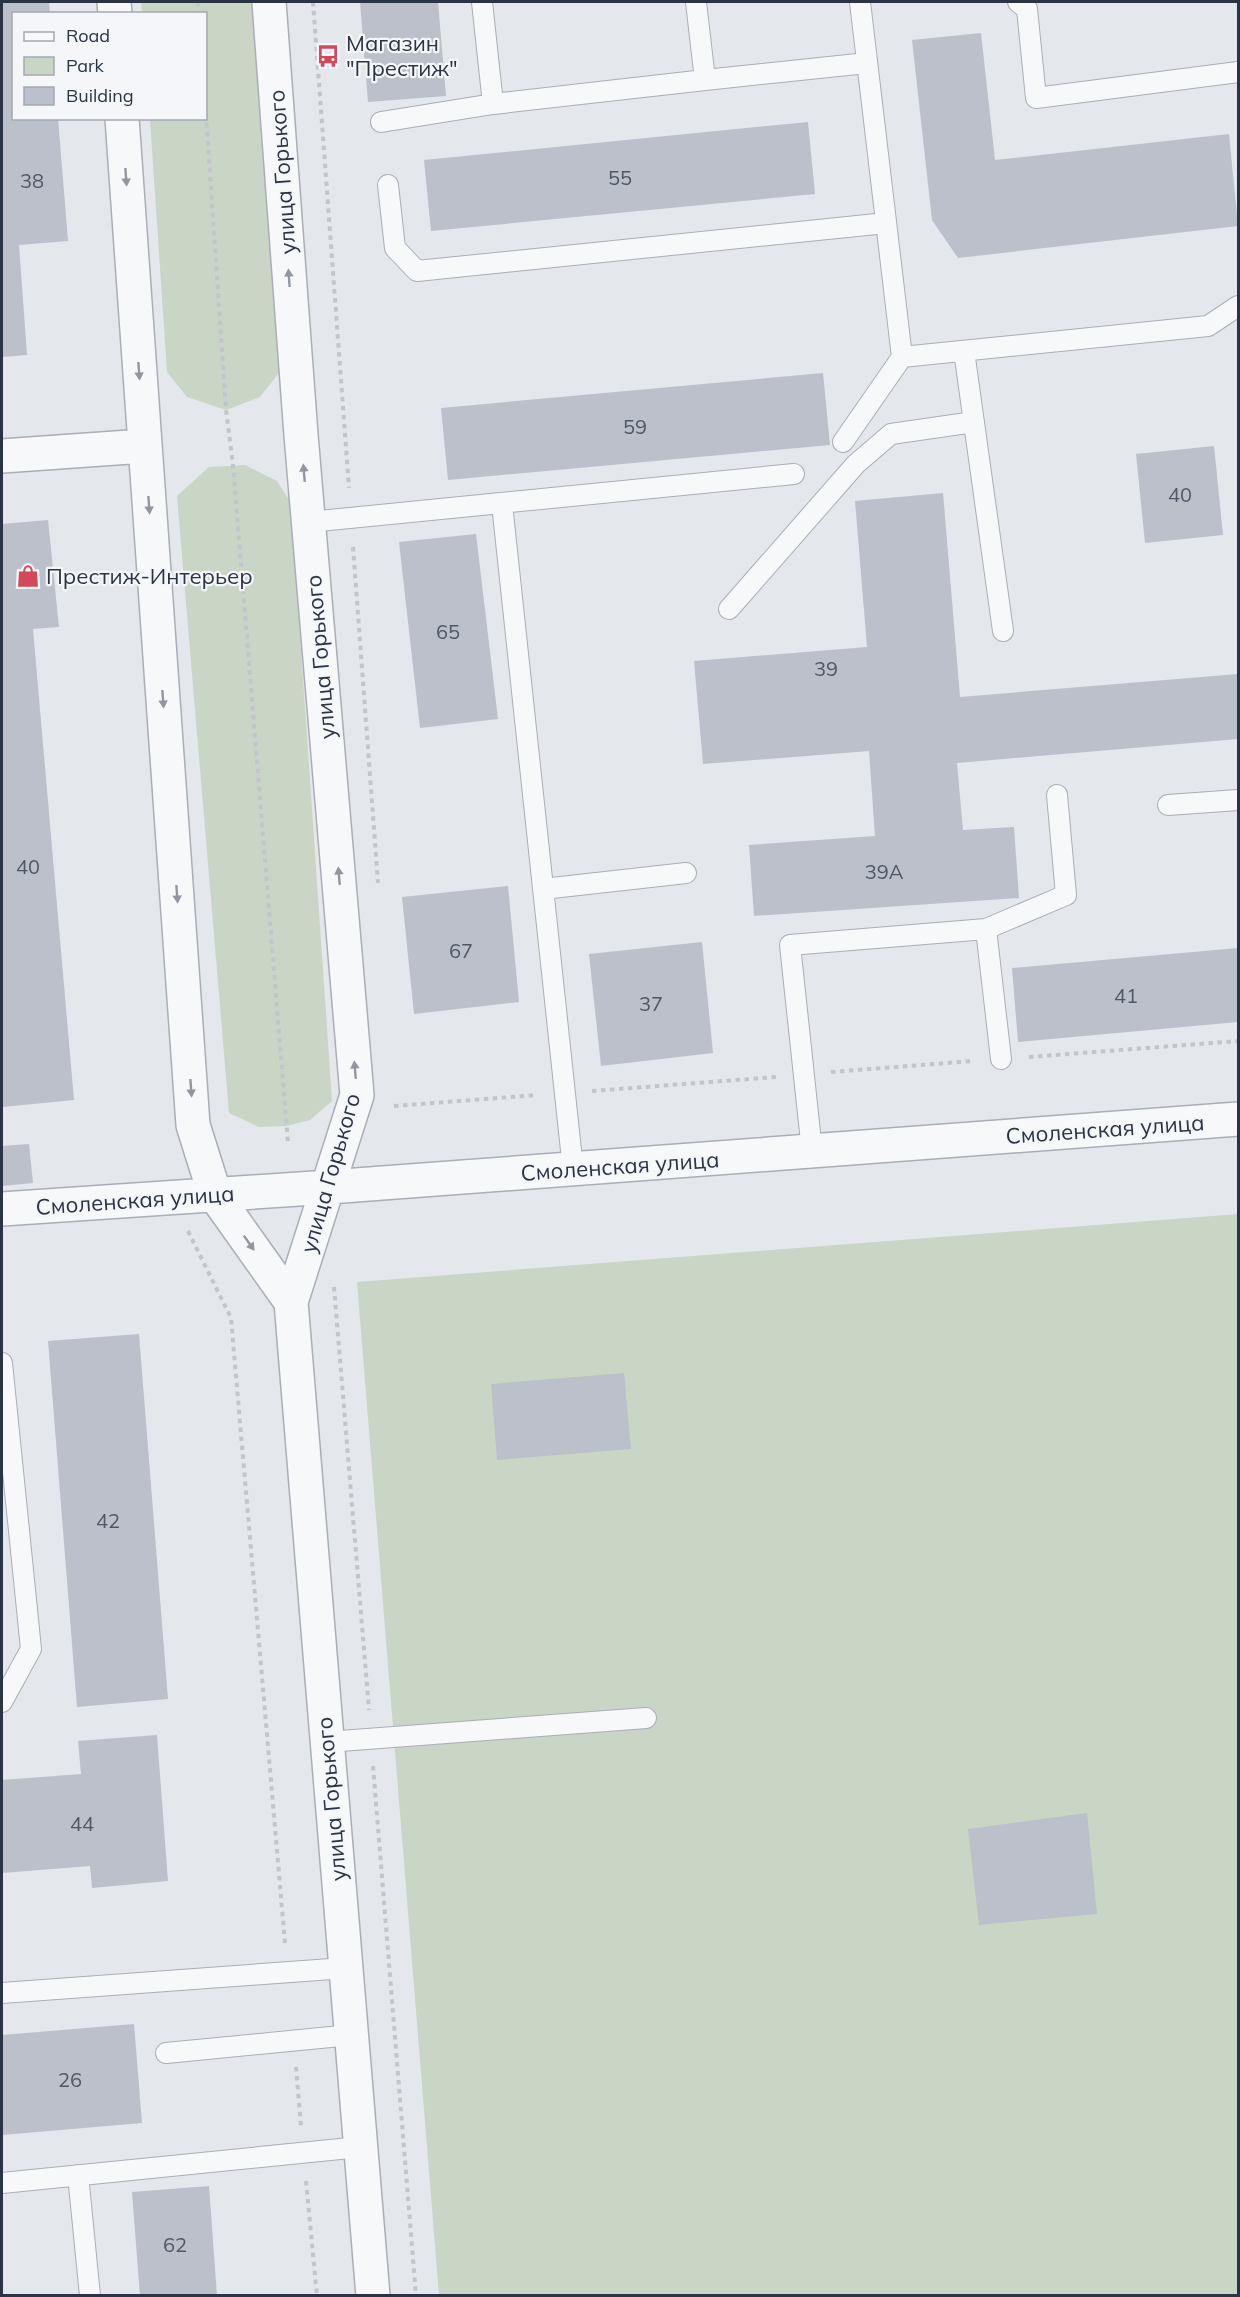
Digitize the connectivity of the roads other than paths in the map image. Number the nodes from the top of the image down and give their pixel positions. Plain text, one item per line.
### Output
1 (269, 2) edge
2 (482, 2) edge
3 (696, 2) edge
4 (860, 2) edge
5 (1018, 2) edge
6 (867, 63) junction
7 (1239, 72) edge
8 (705, 80) junction
9 (493, 104) junction
10 (122, 120) edge
11 (381, 122) dead end
12 (388, 185) dead end
13 (886, 223) junction
14 (1239, 306) edge
15 (964, 351) junction
16 (902, 357) junction
17 (974, 422) junction
18 (843, 442) dead end
19 (144, 446) junction
20 (2, 456) edge
21 (794, 474) dead end
22 (502, 504) junction
23 (309, 522) junction
24 (729, 609) dead end
25 (1003, 631) dead end
26 (1057, 795) dead end
27 (1239, 800) edge
28 (1168, 806) dead end
29 (686, 873) dead end
30 (543, 889) junction
31 (986, 929) junction
32 (1001, 1059) dead end
33 (1239, 1119) edge
34 (812, 1151) junction
35 (573, 1169) junction
36 (328, 1188) junction
37 (215, 1195) junction
38 (2, 1209) edge
39 (291, 1302) junction
40 (2, 1363) edge
41 (2, 1702) edge
42 (646, 1718) dead end
43 (327, 1742) junction
44 (345, 1968) junction
45 (2, 1993) edge
46 (351, 2035) junction
47 (166, 2053) dead end
48 (360, 2147) junction
49 (78, 2175) junction
50 (2, 2182) edge
51 (90, 2295) edge
52 (373, 2295) edge

23 -> 1 street, улица Горького
2 - 9 lane
3 - 8 lane
4 - 6 lane
5 - 7 lane
6 - 8 lane
6 - 13 lane
8 - 9 lane
9 - 11 lane
10 -> 19 street
12 - 13 lane
13 - 16 lane
14 - 15 lane
15 - 16 lane
15 - 17 lane
16 - 18 lane
17 - 24 lane
17 - 25 lane
19 - 20 street
19 -> 37 street
21 - 22 lane
22 - 23 lane
22 - 30 lane
36 -> 23 street, улица Горького
26 - 31 lane
27 - 28 lane
29 - 30 lane
30 - 35 lane
31 - 32 lane
31 - 34 lane
33 - 34 street, Смоленская улица
34 - 35 street, Смоленская улица
35 - 36 street, Смоленская улица
36 - 37 street, Смоленская улица
36 - 39 street, улица Горького
37 - 38 street, Смоленская улица
37 -> 39 street
39 - 43 street, улица Горького
40 - 41 lane
42 - 43 lane
43 - 44 street, улица Горького
44 - 45 lane
44 - 46 street, улица Горького
46 - 47 lane
46 - 48 street, улица Горького
48 - 49 lane
48 - 52 street, улица Горького
49 - 50 lane
49 - 51 lane

